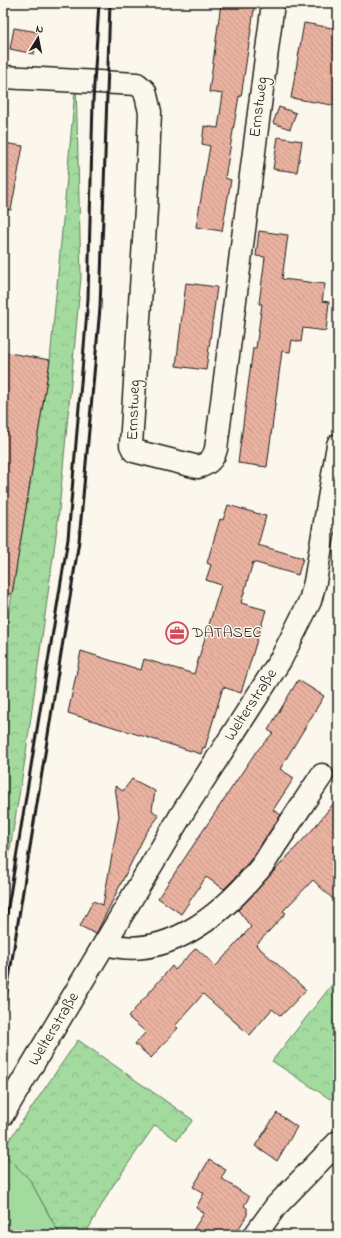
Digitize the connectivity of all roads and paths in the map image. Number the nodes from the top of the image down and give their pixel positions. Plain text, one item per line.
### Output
1 (273, 3) edge
2 (3, 77) edge
3 (338, 445) edge
4 (322, 775) dead end
5 (106, 944) junction
6 (8, 1105) edge
7 (338, 1142) edge
8 (255, 1235) edge

1 - 2 street, Ernstweg
3 - 5 street, Welterstraße
4 - 5 street
5 - 6 street, Welterstraße
7 - 8 street

